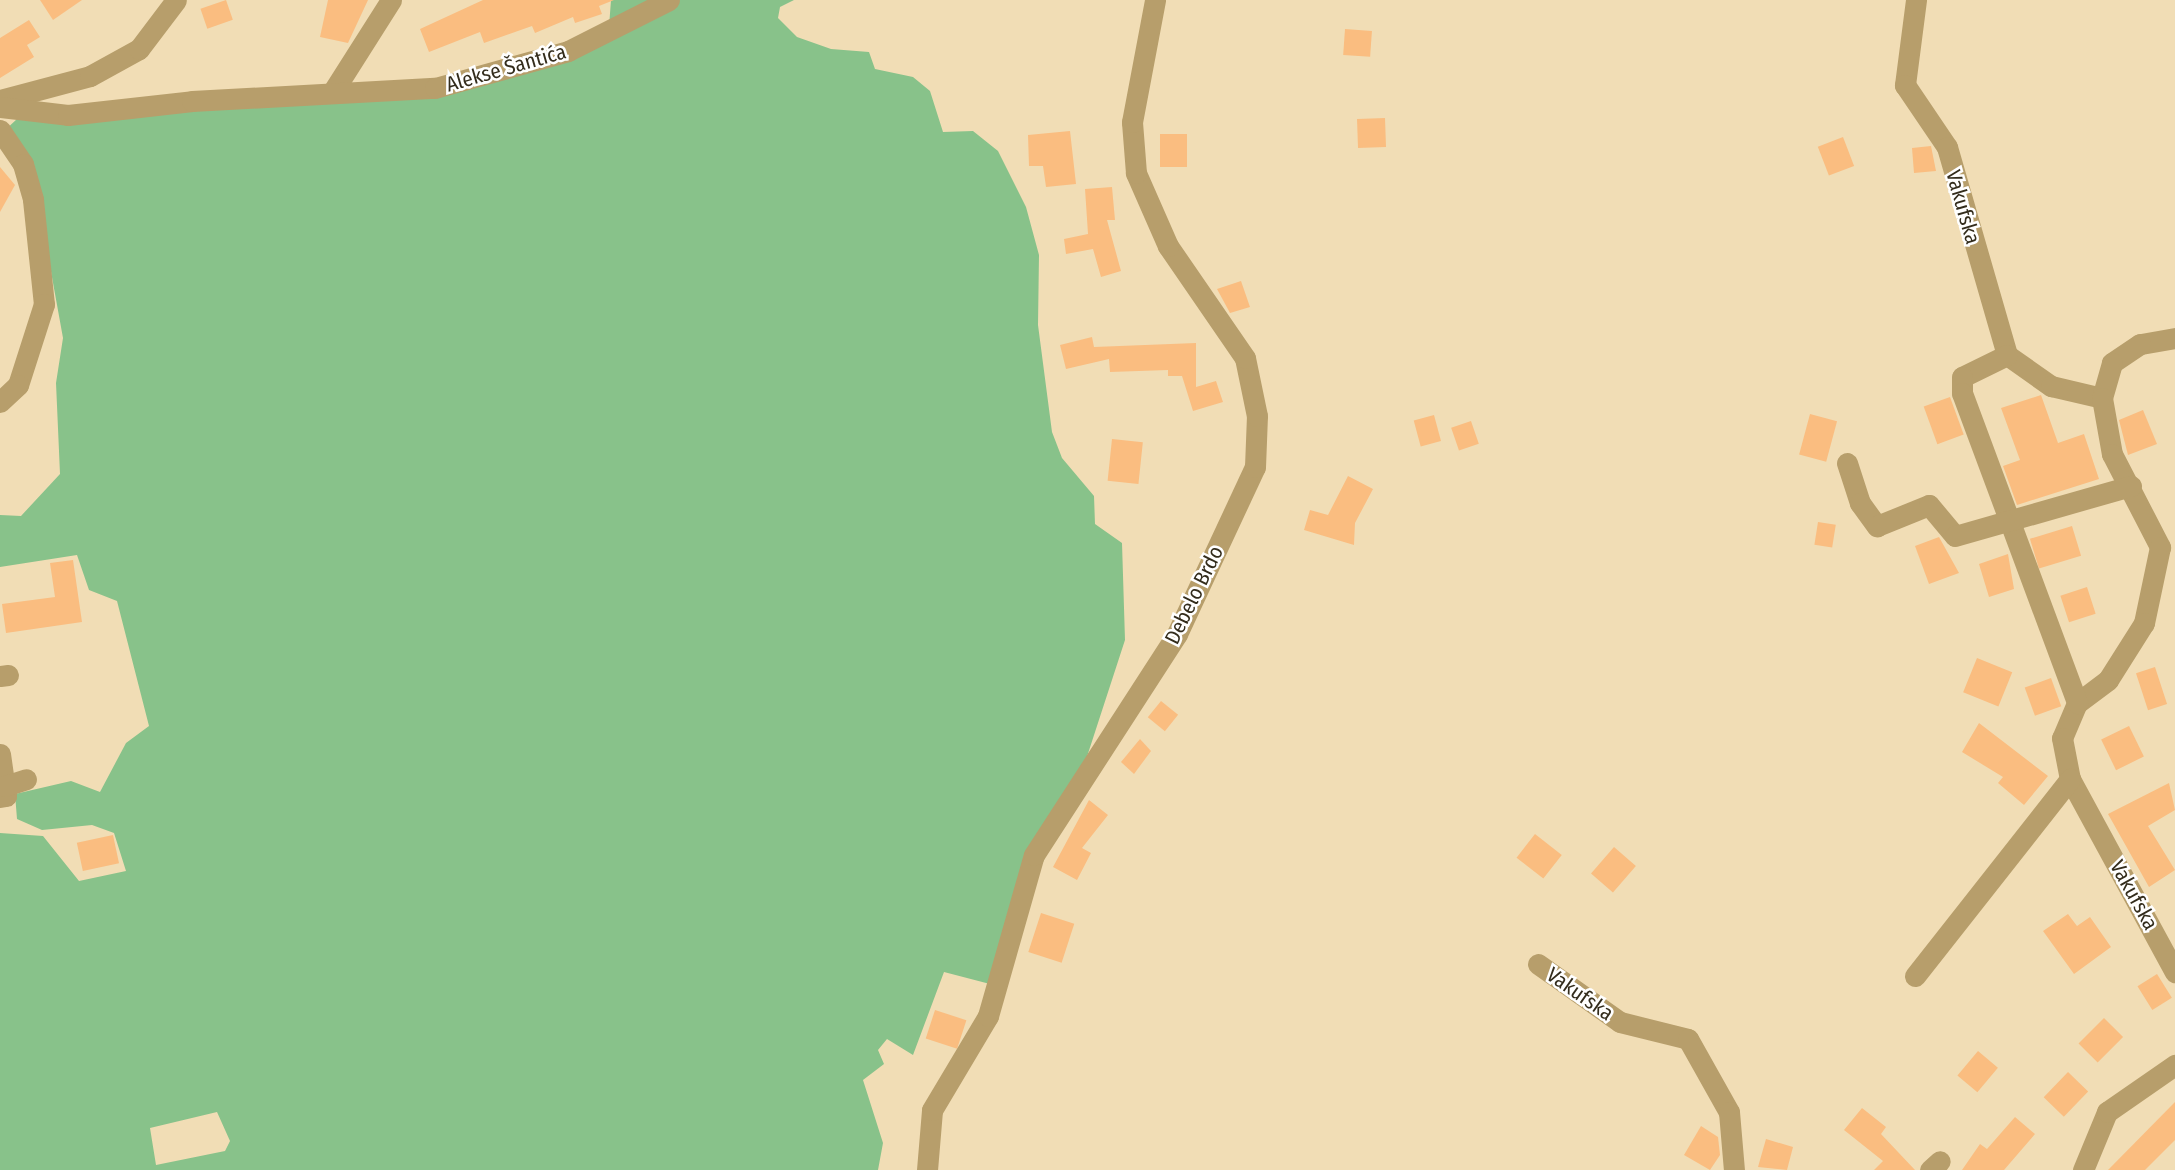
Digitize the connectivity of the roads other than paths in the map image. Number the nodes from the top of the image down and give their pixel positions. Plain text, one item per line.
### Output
1 (176, 0) edge
2 (391, 0) edge
3 (669, 0) edge
4 (1155, 0) edge
5 (1916, 0) edge
6 (332, 93) junction
7 (0, 100) edge
8 (0, 107) edge
9 (0, 130) edge
10 (2175, 338) edge
11 (2007, 355) junction
12 (2102, 398) junction
13 (0, 402) edge
14 (1847, 463) dead end
15 (2131, 486) junction
16 (2008, 522) junction
17 (2168, 549) edge
18 (2077, 703) junction
19 (0, 754) edge
20 (26, 779) dead end
21 (2070, 779) junction
22 (2, 792) edge
23 (1538, 964) dead end
24 (2175, 971) edge
25 (1915, 976) dead end
26 (2175, 1065) edge
27 (927, 1170) edge
28 (1734, 1170) edge
29 (2083, 1170) edge

1 - 7 street
2 - 6 street
3 - 6 street, Alekse Šantića
4 - 27 street, Debelo Brdo
5 - 11 street, Vakufska
6 - 8 street, Alekse Šantića
9 - 13 street
10 - 12 street
11 - 12 street
11 - 16 street
12 - 15 street
14 - 16 street
15 - 16 street
15 - 17 street
16 - 18 street
17 - 18 street
18 - 21 street, Vakufska
19 - 22 street
20 - 22 street
21 - 24 street, Vakufska
21 - 25 street
23 - 28 street, Vakufska
26 - 29 street

